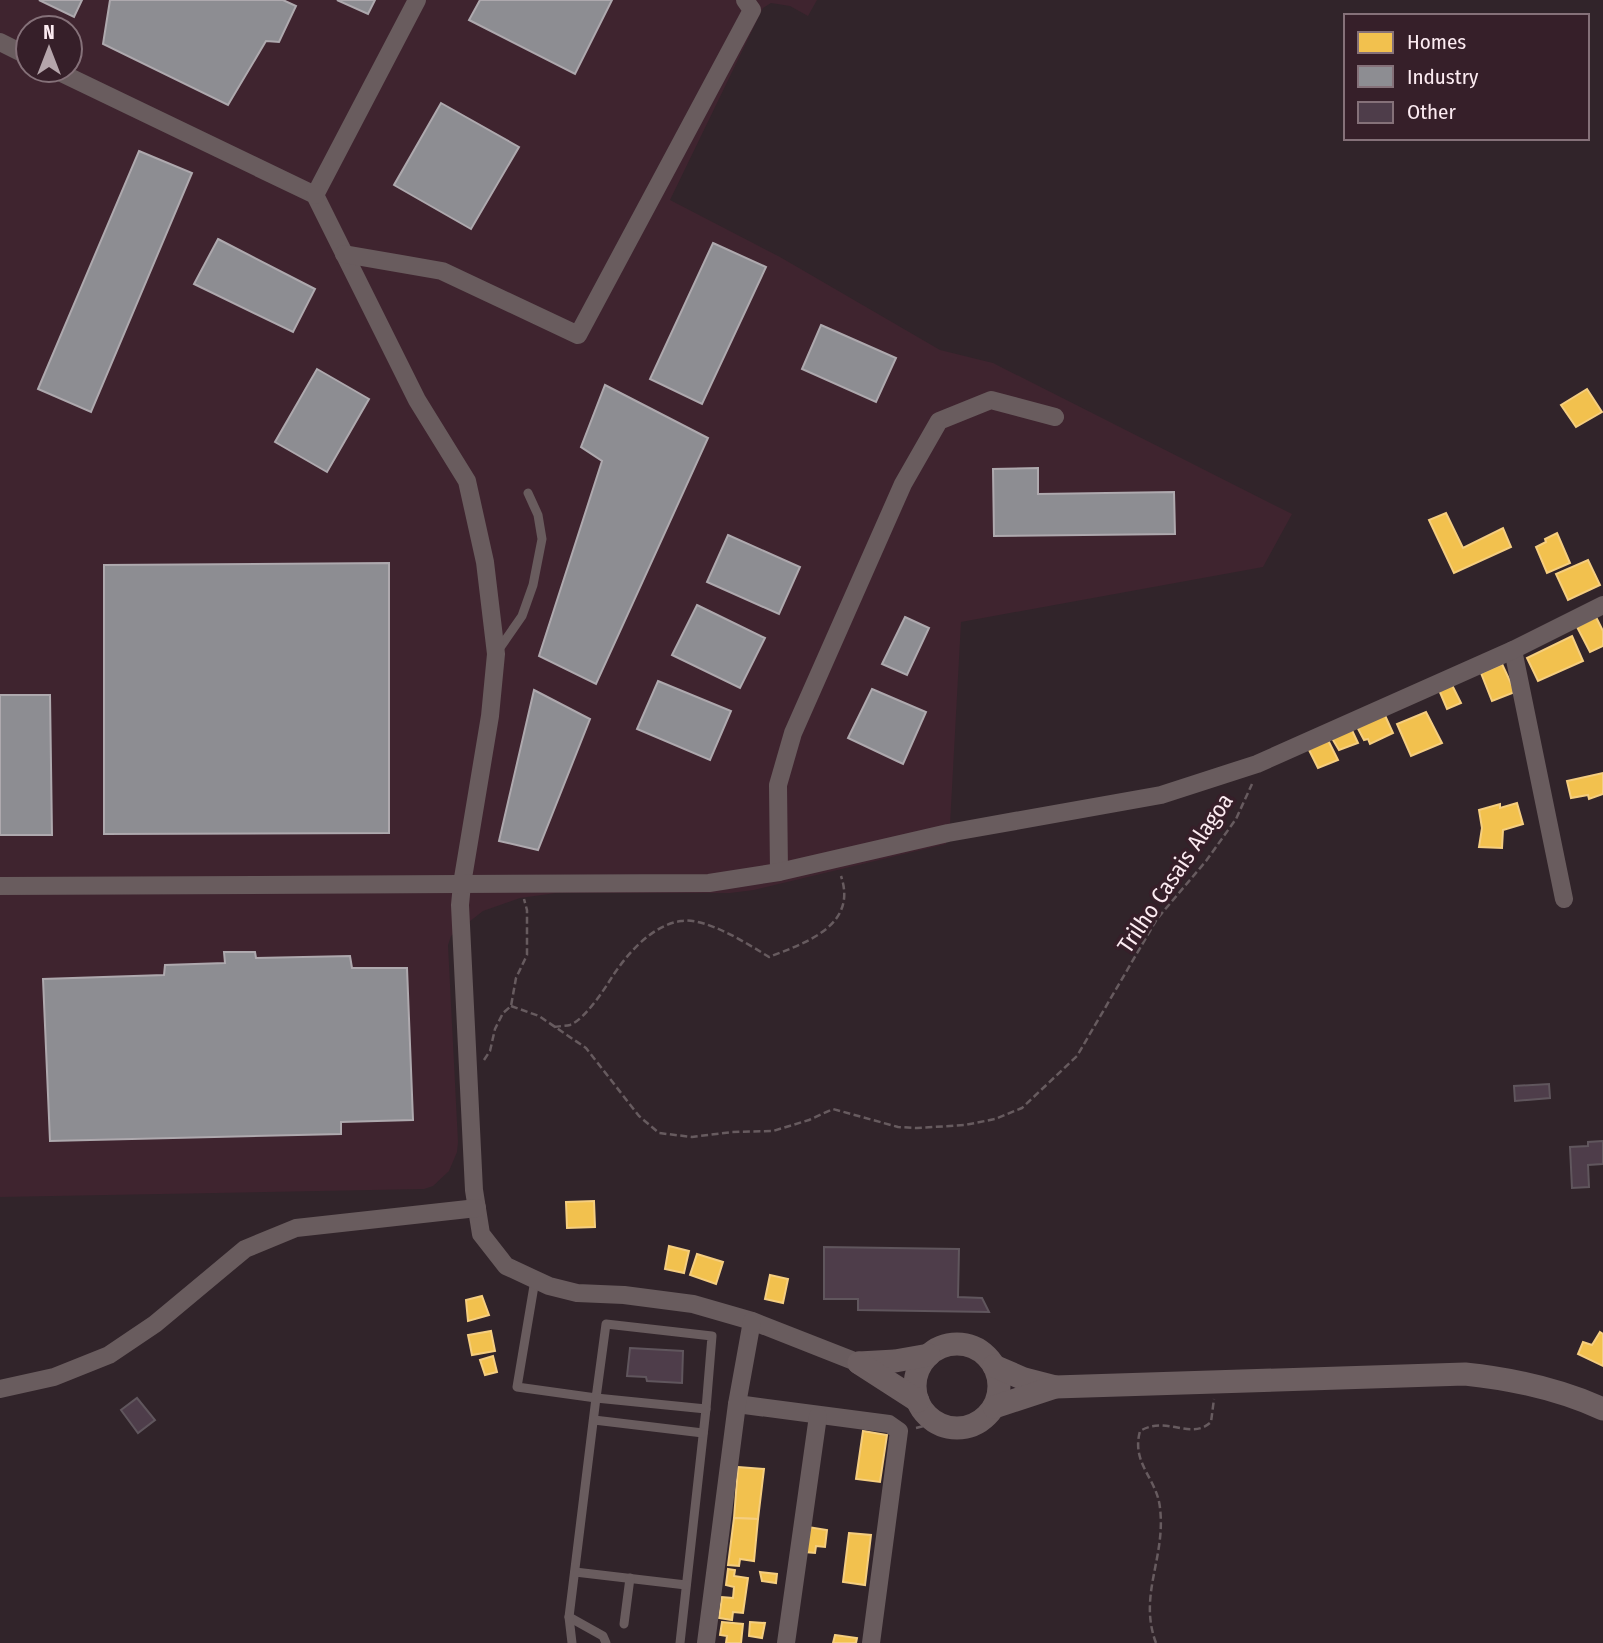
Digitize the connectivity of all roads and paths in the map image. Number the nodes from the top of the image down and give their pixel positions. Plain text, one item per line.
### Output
1 (417, 0) edge
2 (745, 0) edge
3 (84, 84) edge
4 (315, 195) junction
5 (344, 254) junction
6 (1055, 416) dead end
7 (528, 492) dead end
8 (1603, 606) edge
9 (1513, 650) junction
10 (496, 654) junction
11 (1262, 761) junction
12 (835, 859) junction
13 (779, 872) junction
14 (503, 883) junction
15 (462, 884) junction
16 (0, 886) edge
17 (1564, 899) dead end
18 (511, 1006) junction
19 (554, 1027) junction
20 (469, 1082) junction
21 (477, 1208) junction
22 (536, 1280) junction
23 (752, 1321) junction
24 (929, 1355) junction
25 (859, 1363) junction
26 (994, 1366) junction
27 (1213, 1382) junction
28 (1055, 1387) junction
29 (0, 1389) edge
30 (596, 1398) junction
31 (918, 1401) junction
32 (737, 1404) junction
33 (994, 1407) junction
34 (706, 1409) junction
35 (1603, 1409) edge
36 (818, 1416) junction
37 (594, 1420) junction
38 (936, 1423) junction
39 (899, 1431) junction
40 (703, 1433) junction
41 (575, 1572) junction
42 (630, 1578) junction
43 (686, 1586) junction
44 (569, 1617) junction
45 (624, 1624) dead end
46 (572, 1643) edge
47 (606, 1643) edge
48 (680, 1643) edge
49 (705, 1643) edge
50 (786, 1643) edge
51 (871, 1643) edge
52 (1156, 1643) edge

1 - 4 street
2 - 5 street
3 - 4 street
4 - 5 street
5 - 10 street
6 - 13 street
7 - 10 lane
8 - 9 street
9 - 11 street
9 - 17 street
10 - 15 street
11 - 12 street
11 - 19 path, Trilho Casais Alagoa
12 - 13 street
12 - 19 path
13 - 14 street
14 - 15 street
14 - 18 path
15 - 16 street
15 - 20 street
18 - 19 path, Trilho Casais Alagoa
18 - 20 path
20 - 21 street
21 - 22 street
21 - 29 street
22 - 23 street
22 - 30 lane
23 - 25 street
23 - 32 street
24 - 25 street
24 - 26 street
24 - 31 street
25 - 31 street
26 - 28 street
26 - 33 street
27 - 28 street
27 - 35 street
27 - 52 path
28 - 33 street
30 - 34 lane
30 - 34 lane
30 - 37 lane
31 - 38 street
32 - 36 street
32 - 49 street
33 - 38 street
34 - 40 lane
36 - 39 street
36 - 50 street
37 - 40 lane
37 - 41 lane
38 - 39 path
39 - 51 street
40 - 43 lane
41 - 42 lane
41 - 44 lane
42 - 43 lane
42 - 45 lane
43 - 48 lane
44 - 46 lane
44 - 47 lane

